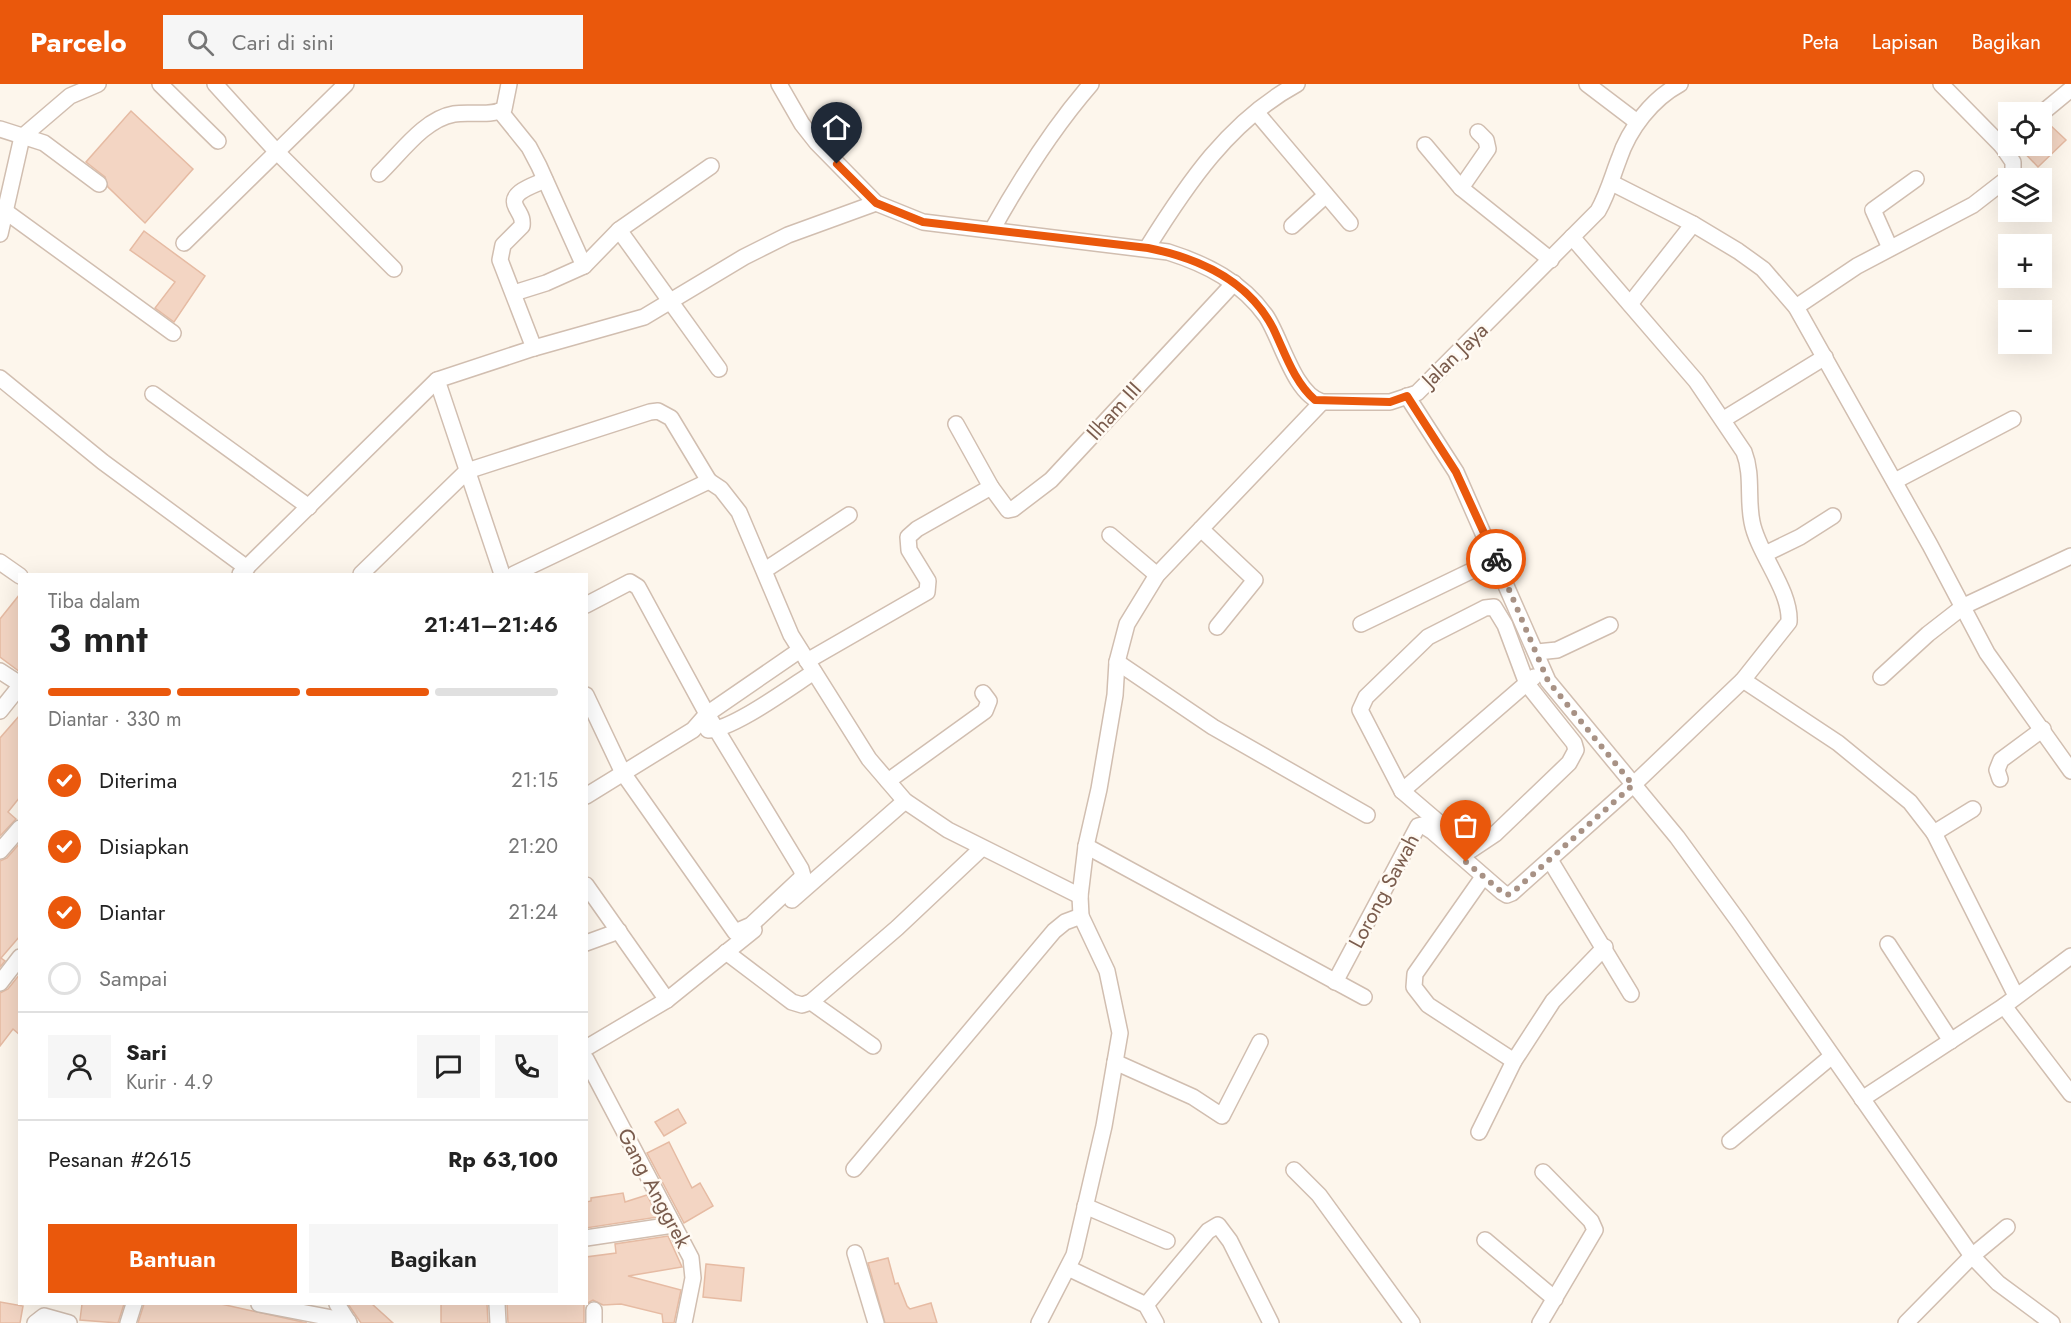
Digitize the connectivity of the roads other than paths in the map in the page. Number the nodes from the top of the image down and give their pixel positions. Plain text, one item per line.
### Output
1 (98, 84) edge
2 (160, 84) edge
3 (215, 84) edge
4 (346, 84) edge
5 (509, 84) edge
6 (779, 84) edge
7 (1091, 84) edge
8 (1297, 84) edge
9 (1587, 84) edge
10 (1680, 84) edge
11 (1941, 84) edge
12 (2071, 89) edge
13 (2052, 105) edge
14 (500, 111) junction
15 (1257, 113) junction
16 (1637, 122) junction
17 (0, 129) edge
18 (1478, 132) dead end
19 (22, 137) junction
20 (1998, 137) edge
21 (218, 141) dead end
22 (1425, 145) dead end
23 (276, 151) junction
24 (2010, 156) edge
25 (711, 166) dead end
26 (379, 174) dead end
27 (1916, 179) dead end
28 (545, 180) junction
29 (1612, 183) junction
30 (99, 184) dead end
31 (1461, 188) junction
32 (1326, 195) junction
33 (876, 203) junction
34 (5, 211) junction
35 (1350, 223) dead end
36 (1693, 224) junction
37 (1292, 226) dead end
38 (992, 230) junction
39 (619, 231) junction
40 (0, 234) edge
41 (1572, 237) junction
42 (184, 243) dead end
43 (1148, 248) junction
44 (1890, 248) junction
45 (1551, 260) junction
46 (584, 266) junction
47 (394, 269) dead end
48 (1234, 283) junction
49 (514, 292) junction
50 (669, 302) junction
51 (1630, 304) junction
52 (1796, 308) junction
53 (173, 333) dead end
54 (534, 348) junction
55 (1825, 357) junction
56 (719, 369) dead end
57 (0, 378) edge
58 (437, 380) junction
59 (153, 394) dead end
60 (1407, 396) junction
61 (1322, 402) junction
62 (1724, 419) junction
63 (2013, 419) dead end
64 (956, 424) dead end
65 (467, 471) junction
66 (710, 481) junction
67 (1895, 481) junction
68 (991, 487) junction
69 (309, 507) junction
70 (849, 515) dead end
71 (1833, 516) dead end
72 (1201, 529) junction
73 (1110, 535) dead end
74 (1765, 554) junction
75 (2071, 556) edge
76 (1496, 559) junction
77 (0, 562) edge
78 (765, 570) junction
79 (243, 571) edge
80 (362, 573) edge
81 (502, 573) edge
82 (516, 573) edge
83 (18, 575) edge
84 (1157, 575) junction
85 (588, 603) edge
86 (1964, 606) junction
87 (1361, 624) dead end
88 (1610, 625) dead end
89 (1217, 627) dead end
90 (1537, 652) junction
91 (807, 661) junction
92 (1117, 662) junction
93 (1543, 668) junction
94 (0, 671) edge
95 (1881, 677) dead end
96 (1743, 680) junction
97 (18, 684) edge
98 (1527, 684) junction
99 (748, 687) junction
100 (18, 688) edge
101 (983, 693) dead end
102 (588, 699) edge
103 (761, 705) junction
104 (0, 711) edge
105 (707, 714) junction
106 (2043, 729) junction
107 (693, 730) junction
108 (717, 730) junction
109 (2066, 754) edge
110 (2071, 771) edge
111 (623, 773) junction
112 (2000, 779) dead end
113 (888, 781) junction
114 (1633, 785) junction
115 (1402, 791) junction
116 (588, 795) edge
117 (904, 801) junction
118 (1973, 808) dead end
119 (1367, 815) dead end
120 (18, 830) edge
121 (1934, 833) junction
122 (1086, 846) junction
123 (982, 848) junction
124 (0, 851) edge
125 (1550, 860) junction
126 (1483, 877) junction
127 (588, 888) edge
128 (1080, 896) junction
129 (1081, 916) junction
130 (619, 931) junction
131 (588, 942) edge
132 (1888, 944) dead end
133 (1605, 947) junction
134 (726, 952) junction
135 (2071, 956) edge
136 (18, 960) edge
137 (1335, 982) junction
138 (0, 983) edge
139 (1631, 994) dead end
140 (1364, 997) dead end
141 (667, 1000) junction
142 (2010, 1001) junction
143 (811, 1002) junction
144 (1951, 1041) junction
145 (1260, 1042) dead end
146 (873, 1046) dead end
147 (588, 1047) edge
148 (1832, 1056) junction
149 (1514, 1061) junction
150 (1115, 1062) junction
151 (588, 1063) edge
152 (2071, 1094) edge
153 (1862, 1099) junction
154 (1479, 1132) dead end
155 (1730, 1141) dead end
156 (854, 1169) dead end
157 (1294, 1170) dead end
158 (1543, 1172) dead end
159 (1085, 1206) junction
160 (673, 1225) junction
161 (2007, 1227) dead end
162 (588, 1238) edge
163 (1485, 1240) dead end
164 (1167, 1241) dead end
165 (855, 1253) dead end
166 (1972, 1256) junction
167 (1068, 1268) junction
168 (1555, 1299) junction
169 (134, 1305) edge
170 (264, 1305) edge
171 (337, 1305) edge
172 (497, 1305) edge
173 (1146, 1305) junction
174 (2032, 1318) edge
175 (349, 1322) edge
176 (35, 1323) edge
177 (69, 1323) edge
178 (128, 1323) edge
179 (498, 1323) edge
180 (684, 1323) edge
181 (876, 1323) edge
182 (1039, 1323) edge
183 (1156, 1323) edge
184 (1271, 1323) edge
185 (1412, 1323) edge
186 (1540, 1323) edge
187 (1906, 1323) edge
188 (2052, 1323) edge

1 - 19 street
2 - 21 street
3 - 23 street
4 - 23 street
5 - 14 street
6 - 33 street
7 - 38 street
8 - 15 street
9 - 16 street
10 - 16 street, Jalan Jaya
11 - 20 street
12 - 13 street
14 - 26 street
14 - 28 street
15 - 32 street
15 - 43 street
16 - 29 street, Jalan Jaya
17 - 19 street
18 - 31 street
19 - 30 street
19 - 34 street
22 - 31 street
23 - 42 street
23 - 47 street
24 - 44 street
25 - 39 street
27 - 44 street
28 - 46 street
28 - 49 street
29 - 36 street
29 - 41 street, Jalan Jaya
31 - 45 street
32 - 35 street
32 - 37 street
33 - 38 street
33 - 50 street
34 - 40 street
34 - 53 street
36 - 51 street
36 - 52 street
38 - 43 street
39 - 46 street
39 - 50 street
41 - 45 street, Jalan Jaya
41 - 51 street
43 - 48 street
44 - 52 street
45 - 60 street, Jalan Jaya
46 - 49 street
48 - 61 street
48 - 68 street, Ilham III
49 - 54 street
50 - 54 street
50 - 56 street
51 - 62 street
52 - 55 street
54 - 58 street
55 - 62 street
55 - 67 street
57 - 79 street
58 - 65 street
58 - 69 street
59 - 69 street
60 - 61 street, Jalan Jaya
60 - 76 street
61 - 72 street
62 - 74 street
63 - 67 street
64 - 68 street, Ilham III
65 - 66 street
65 - 80 street
65 - 81 street
66 - 78 street
66 - 82 street
67 - 86 street
68 - 91 street
69 - 79 street
70 - 78 street
71 - 74 street
72 - 84 street
72 - 89 street
73 - 84 street
74 - 96 street, Lorong Sawah
75 - 86 street
76 - 87 street
76 - 90 street
77 - 83 street
78 - 91 street
84 - 92 street
85 - 105 street
86 - 95 street
86 - 106 street
88 - 90 street
90 - 93 street
91 - 99 street
91 - 103 street
91 - 113 street
92 - 119 street
92 - 122 street
93 - 98 street
93 - 114 street
94 - 97 street
96 - 114 street, Lorong Sawah
96 - 121 street
98 - 115 street
98 - 115 street
98 - 115 street
99 - 103 street
99 - 105 street
100 - 104 street
101 - 113 street
102 - 111 street
103 - 108 street
105 - 107 street
105 - 108 street
106 - 109 street
106 - 112 street
107 - 108 street
107 - 111 street
108 - 111 street
109 - 110 street
111 - 116 street
113 - 117 street
114 - 125 street, Lorong Sawah
114 - 148 street
117 - 123 street
117 - 134 street
118 - 121 street
120 - 124 street
121 - 142 street
122 - 128 street
122 - 137 street
123 - 128 street
123 - 143 street
125 - 126 street, Lorong Sawah
125 - 133 street
126 - 137 street, Lorong Sawah
126 - 149 street
127 - 130 street
128 - 129 street
129 - 150 street
129 - 156 street
130 - 131 street
130 - 141 street
132 - 144 street
133 - 139 street
133 - 149 street
134 - 141 street
134 - 143 street
135 - 142 street
136 - 138 street
137 - 140 street
141 - 147 street
142 - 144 street
142 - 152 street
143 - 146 street
144 - 153 street
145 - 150 street
148 - 153 street
148 - 155 street
149 - 154 street
150 - 159 street
151 - 160 street, Gang Anggrek
153 - 166 street
157 - 185 street
158 - 168 street
159 - 164 street
159 - 167 street
160 - 162 street
160 - 180 street, Gang Anggrek
161 - 166 street
163 - 168 street
165 - 181 street
166 - 174 street
166 - 187 street
167 - 173 street
167 - 182 street
168 - 186 street
169 - 178 street
170 - 175 street
171 - 175 street
172 - 179 street
173 - 183 street
173 - 184 street
174 - 188 street
176 - 177 street

